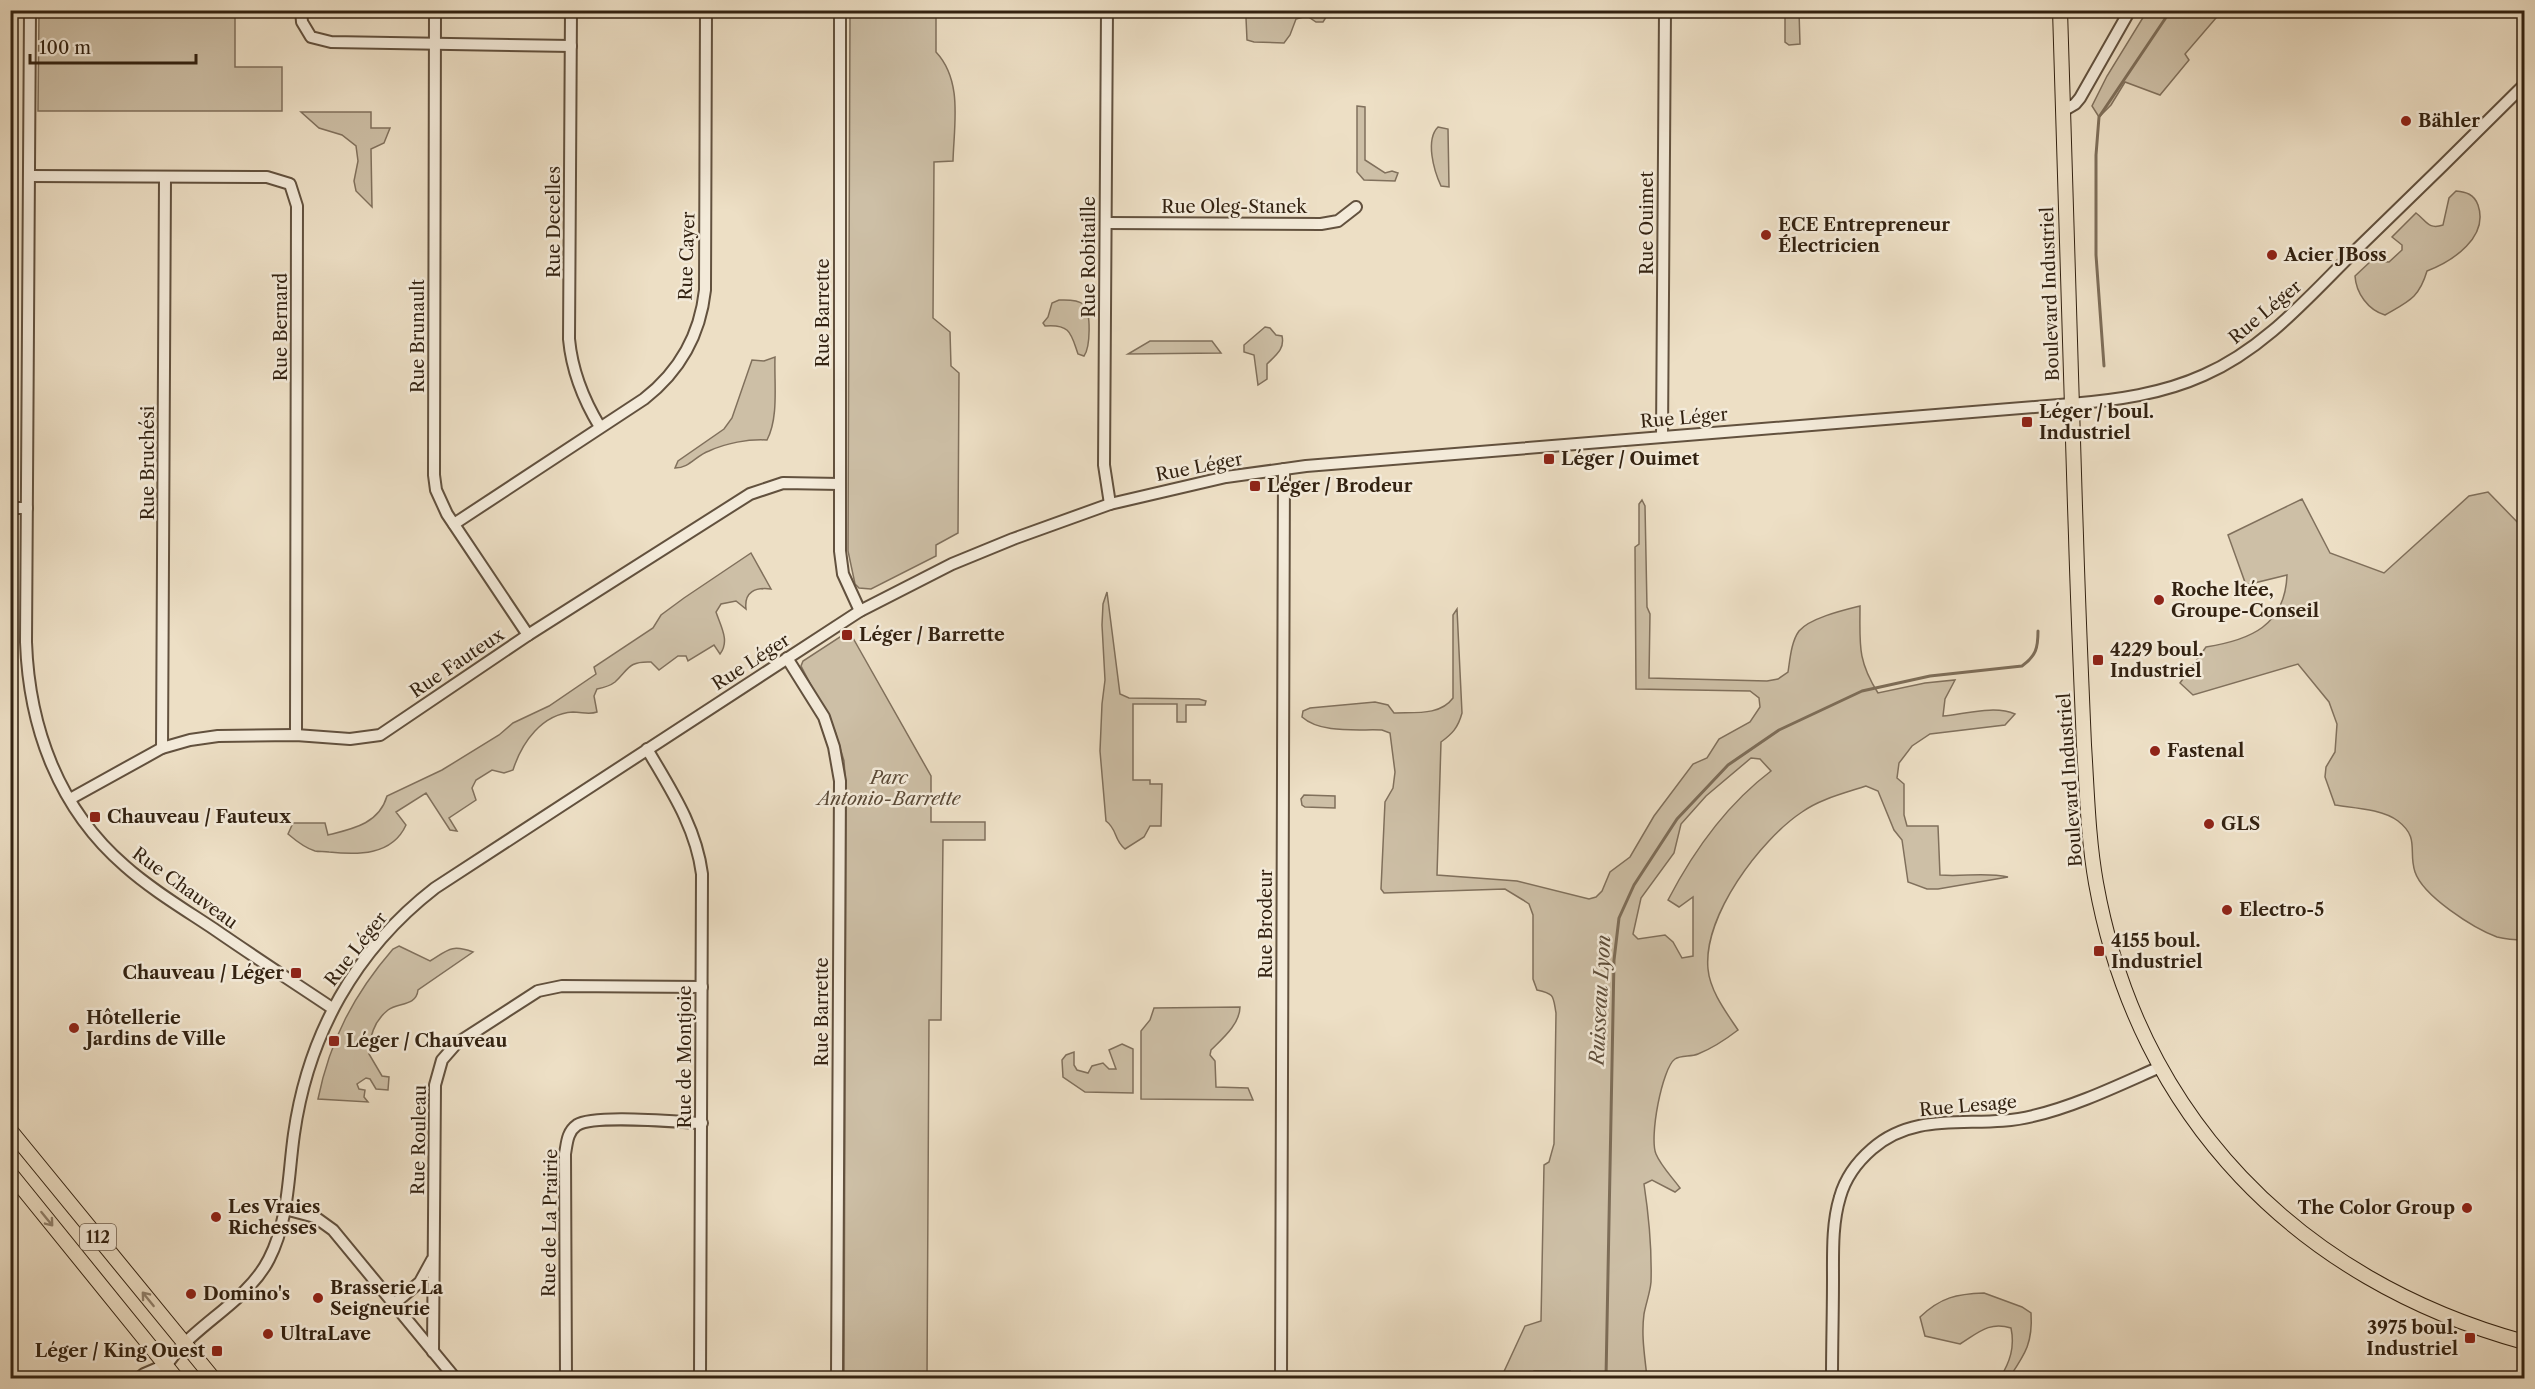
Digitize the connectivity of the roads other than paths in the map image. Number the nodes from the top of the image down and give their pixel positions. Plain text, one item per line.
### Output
1 (30, 10) edge
2 (301, 10) edge
3 (435, 10) edge
4 (572, 10) edge
5 (706, 10) edge
6 (840, 10) edge
7 (1107, 10) edge
8 (1665, 10) edge
9 (2060, 10) edge
10 (2130, 10) edge
11 (434, 43) junction
12 (571, 46) junction
13 (2524, 85) edge
14 (2063, 111) junction
15 (28, 176) junction
16 (165, 178) junction
17 (1356, 207) dead end
18 (1106, 223) junction
19 (2071, 404) junction
20 (600, 427) junction
21 (1662, 436) junction
22 (1284, 469) junction
23 (840, 484) junction
24 (1110, 504) junction
25 (10, 508) edge
26 (27, 508) junction
27 (454, 524) junction
28 (861, 611) junction
29 (528, 635) junction
30 (787, 658) junction
31 (296, 735) junction
32 (162, 748) junction
33 (647, 749) junction
34 (70, 799) junction
35 (702, 987) junction
36 (332, 1008) junction
37 (2160, 1067) junction
38 (702, 1123) junction
39 (10, 1130) edge
40 (10, 1173) edge
41 (285, 1209) junction
42 (434, 1254) junction
43 (394, 1304) junction
44 (2524, 1342) edge
45 (185, 1345) junction
46 (433, 1352) junction
47 (163, 1372) edge
48 (138, 1378) edge
49 (176, 1378) edge
50 (213, 1378) edge
51 (455, 1378) edge
52 (566, 1378) edge
53 (700, 1378) edge
54 (837, 1378) edge
55 (1281, 1378) edge
56 (1832, 1378) edge

1 - 15 street, Rue Chauveau
2 - 11 street
3 - 11 street, Rue Brunault
4 - 12 street, Rue Decelles
5 - 20 street, Rue Cayer
6 - 23 street, Rue Barrette
7 - 18 street, Rue Robitaille
8 - 21 street, Rue Ouimet
9 - 14 main road, Boulevard Industriel
10 - 14 street
11 - 12 street
11 - 27 street, Rue Brunault
12 - 20 street, Rue Decelles
13 - 19 street, Rue Léger
14 - 19 main road, Boulevard Industriel
15 - 16 street, Rue Bernard
15 - 26 street, Rue Chauveau
16 - 31 street, Rue Bernard
16 - 32 street, Rue Bruchési
17 - 18 street, Rue Oleg-Stanek
18 - 24 street, Rue Robitaille
19 - 21 street, Rue Léger
19 - 37 main road, Boulevard Industriel
20 - 27 street, Rue Cayer
21 - 22 street, Rue Léger
22 - 24 street, Rue Léger
22 - 55 street, Rue Brodeur
23 - 28 street, Rue Barrette
23 - 29 street, Rue Fauteux
24 - 28 street, Rue Léger
25 - 26 street
26 - 34 street, Rue Chauveau
27 - 29 street, Rue Brunault
28 - 30 street, Rue Léger
29 - 31 street, Rue Fauteux
30 - 33 street, Rue Léger
30 - 54 street, Rue Barrette
31 - 32 street, Rue Fauteux
32 - 34 street, Rue Fauteux
33 - 35 street, Rue de Montjoie
33 - 36 street, Rue Léger
34 - 36 street, Rue Chauveau
35 - 38 street, Rue de Montjoie
35 - 42 street, Rue Rouleau
36 - 41 street, Rue Léger
37 - 44 main road, Boulevard Industriel
37 - 56 street, Rue Lesage
38 - 52 street, Rue de La Prairie
38 - 53 street, Rue de Montjoie
45 -> 39 main road, 112
40 -> 47 main road, 112
41 - 43 street
41 - 45 street, Rue Léger
42 - 43 street, Rue Rouleau
42 - 46 street, Rue Rouleau
43 - 46 street
45 - 47 street, Rue Léger
45 - 50 main road, 112
46 - 51 street
47 - 48 street, Rue Léger
47 - 49 main road, 112

